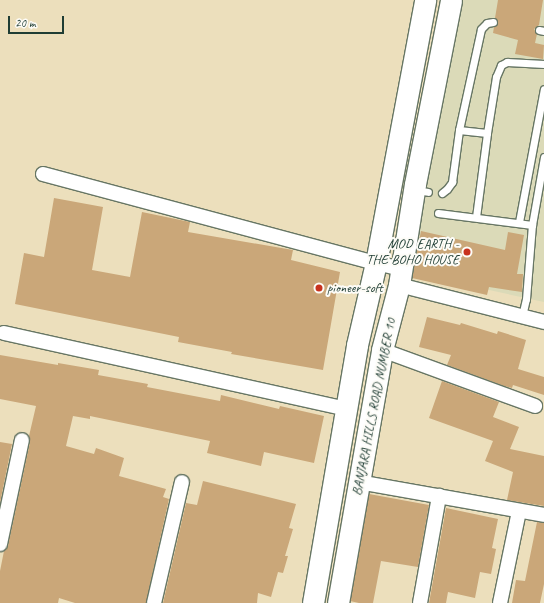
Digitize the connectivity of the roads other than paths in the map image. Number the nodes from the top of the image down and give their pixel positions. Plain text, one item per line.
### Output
1 (425, 0) edge
2 (451, 0) edge
3 (493, 22) dead end
4 (544, 64) edge
5 (544, 89) edge
6 (460, 130) junction
7 (487, 133) junction
8 (544, 157) edge
9 (43, 174) dead end
10 (442, 194) dead end
11 (438, 213) dead end
12 (476, 217) junction
13 (520, 222) junction
14 (532, 225) junction
15 (376, 263) junction
16 (400, 277) junction
17 (522, 316) junction
18 (544, 322) edge
19 (4, 333) dead end
20 (382, 350) junction
21 (535, 406) dead end
22 (346, 409) junction
23 (22, 440) dead end
24 (182, 482) dead end
25 (359, 482) junction
26 (439, 496) junction
27 (520, 511) junction
28 (544, 515) edge
29 (0, 544) edge
30 (154, 603) edge
31 (312, 603) edge
32 (338, 603) edge
33 (420, 603) edge
34 (500, 603) edge

1 - 15 main road, BANJARA HILLS ROAD NUMBER 10
2 - 16 main road, BANJARA HILLS ROAD NUMBER 10
3 - 6 lane
4 - 7 lane
5 - 13 lane
6 - 7 lane
6 - 10 lane
7 - 12 lane
8 - 14 lane
9 - 15 street
11 - 12 lane
12 - 13 lane
13 - 14 lane
14 - 17 lane
15 - 16 street
15 - 22 main road, BANJARA HILLS ROAD NUMBER 10
16 - 17 street
16 - 20 main road, BANJARA HILLS ROAD NUMBER 10
17 - 18 street
19 - 22 street
20 - 21 street
20 - 25 main road, BANJARA HILLS ROAD NUMBER 10
22 - 31 main road, BANJARA HILLS ROAD NUMBER 10
23 - 29 street
24 - 30 street
25 - 26 street
25 - 32 main road, BANJARA HILLS ROAD NUMBER 10
26 - 27 street
26 - 33 street
27 - 28 street
27 - 34 street

